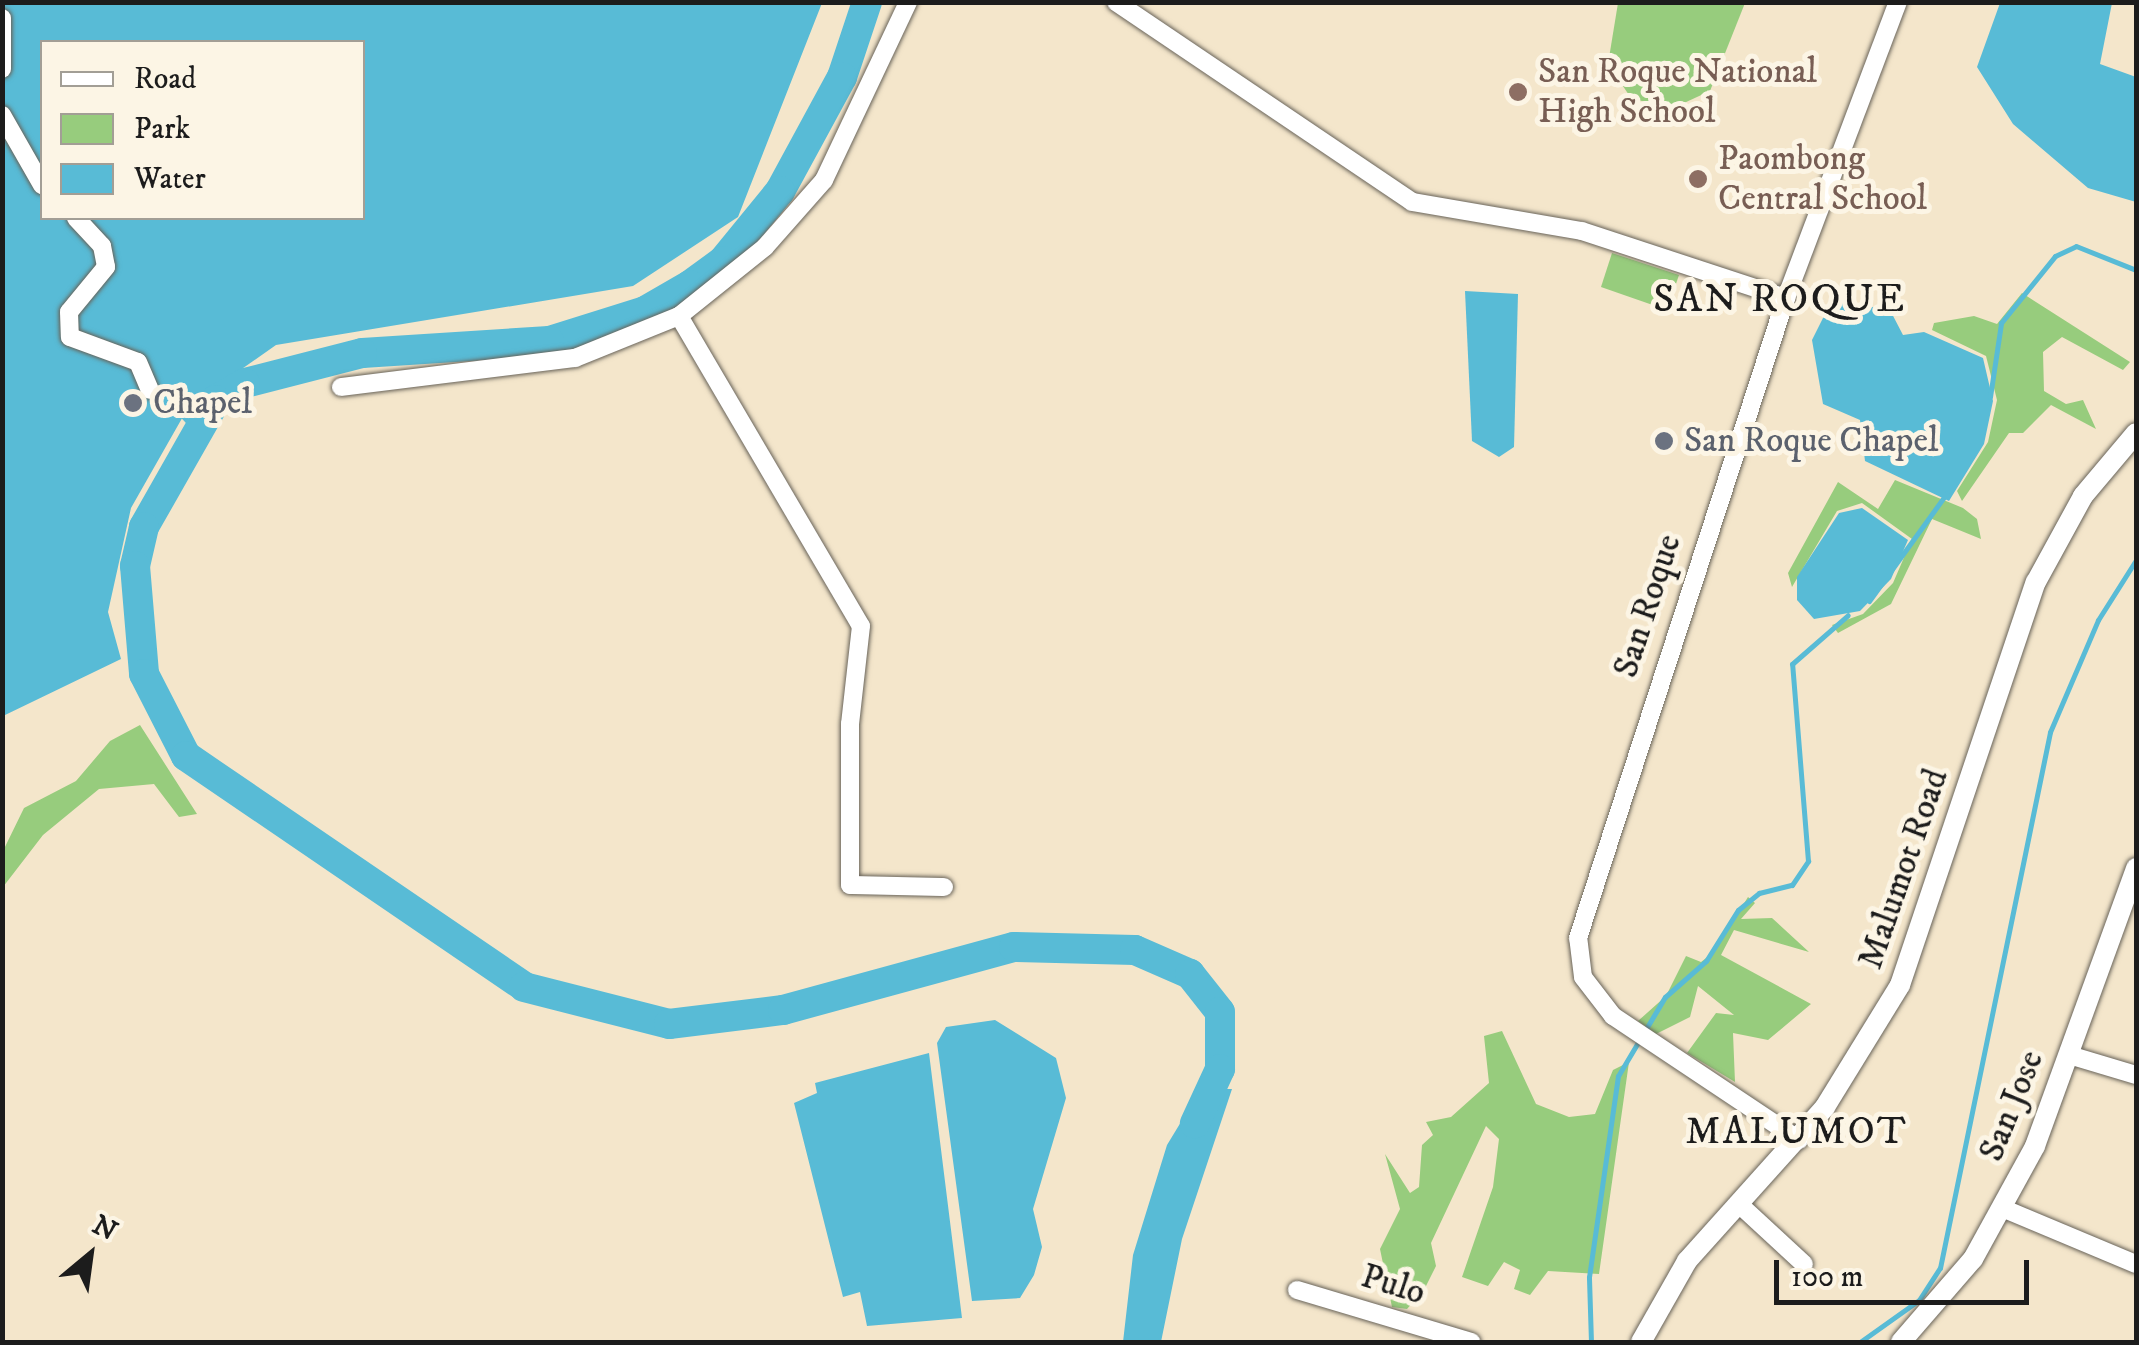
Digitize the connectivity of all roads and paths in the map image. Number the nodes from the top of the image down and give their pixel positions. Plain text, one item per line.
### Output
1 (908, 2) edge
2 (1116, 2) edge
3 (1898, 2) edge
4 (2, 18) edge
5 (2, 69) edge
6 (2, 115) edge
7 (40, 182) edge
8 (78, 220) edge
9 (1786, 298) junction
10 (679, 316) junction
11 (342, 388) dead end
12 (150, 390) dead end
13 (2136, 432) edge
14 (2136, 868) edge
15 (944, 888) dead end
16 (2068, 1055) junction
17 (2136, 1075) edge
18 (1799, 1140) junction
19 (1740, 1205) junction
20 (2002, 1208) junction
21 (1804, 1264) dead end
22 (2136, 1264) edge
23 (1297, 1290) dead end
24 (1471, 1342) edge
25 (1641, 1342) edge
26 (1902, 1342) edge

1 - 10 street
2 - 9 street
3 - 9 street, San Roque
4 - 5 street
6 - 7 street
8 - 12 street
9 - 18 street, San Roque
10 - 11 street
10 - 15 street
13 - 18 street, Malumot Road
14 - 16 street, San Jose
16 - 17 street
16 - 20 street, San Jose
18 - 19 street, Malumot Road
19 - 21 street
19 - 25 street, Malumot Road
20 - 22 street
20 - 26 street, San Jose
23 - 24 street, Pulo

